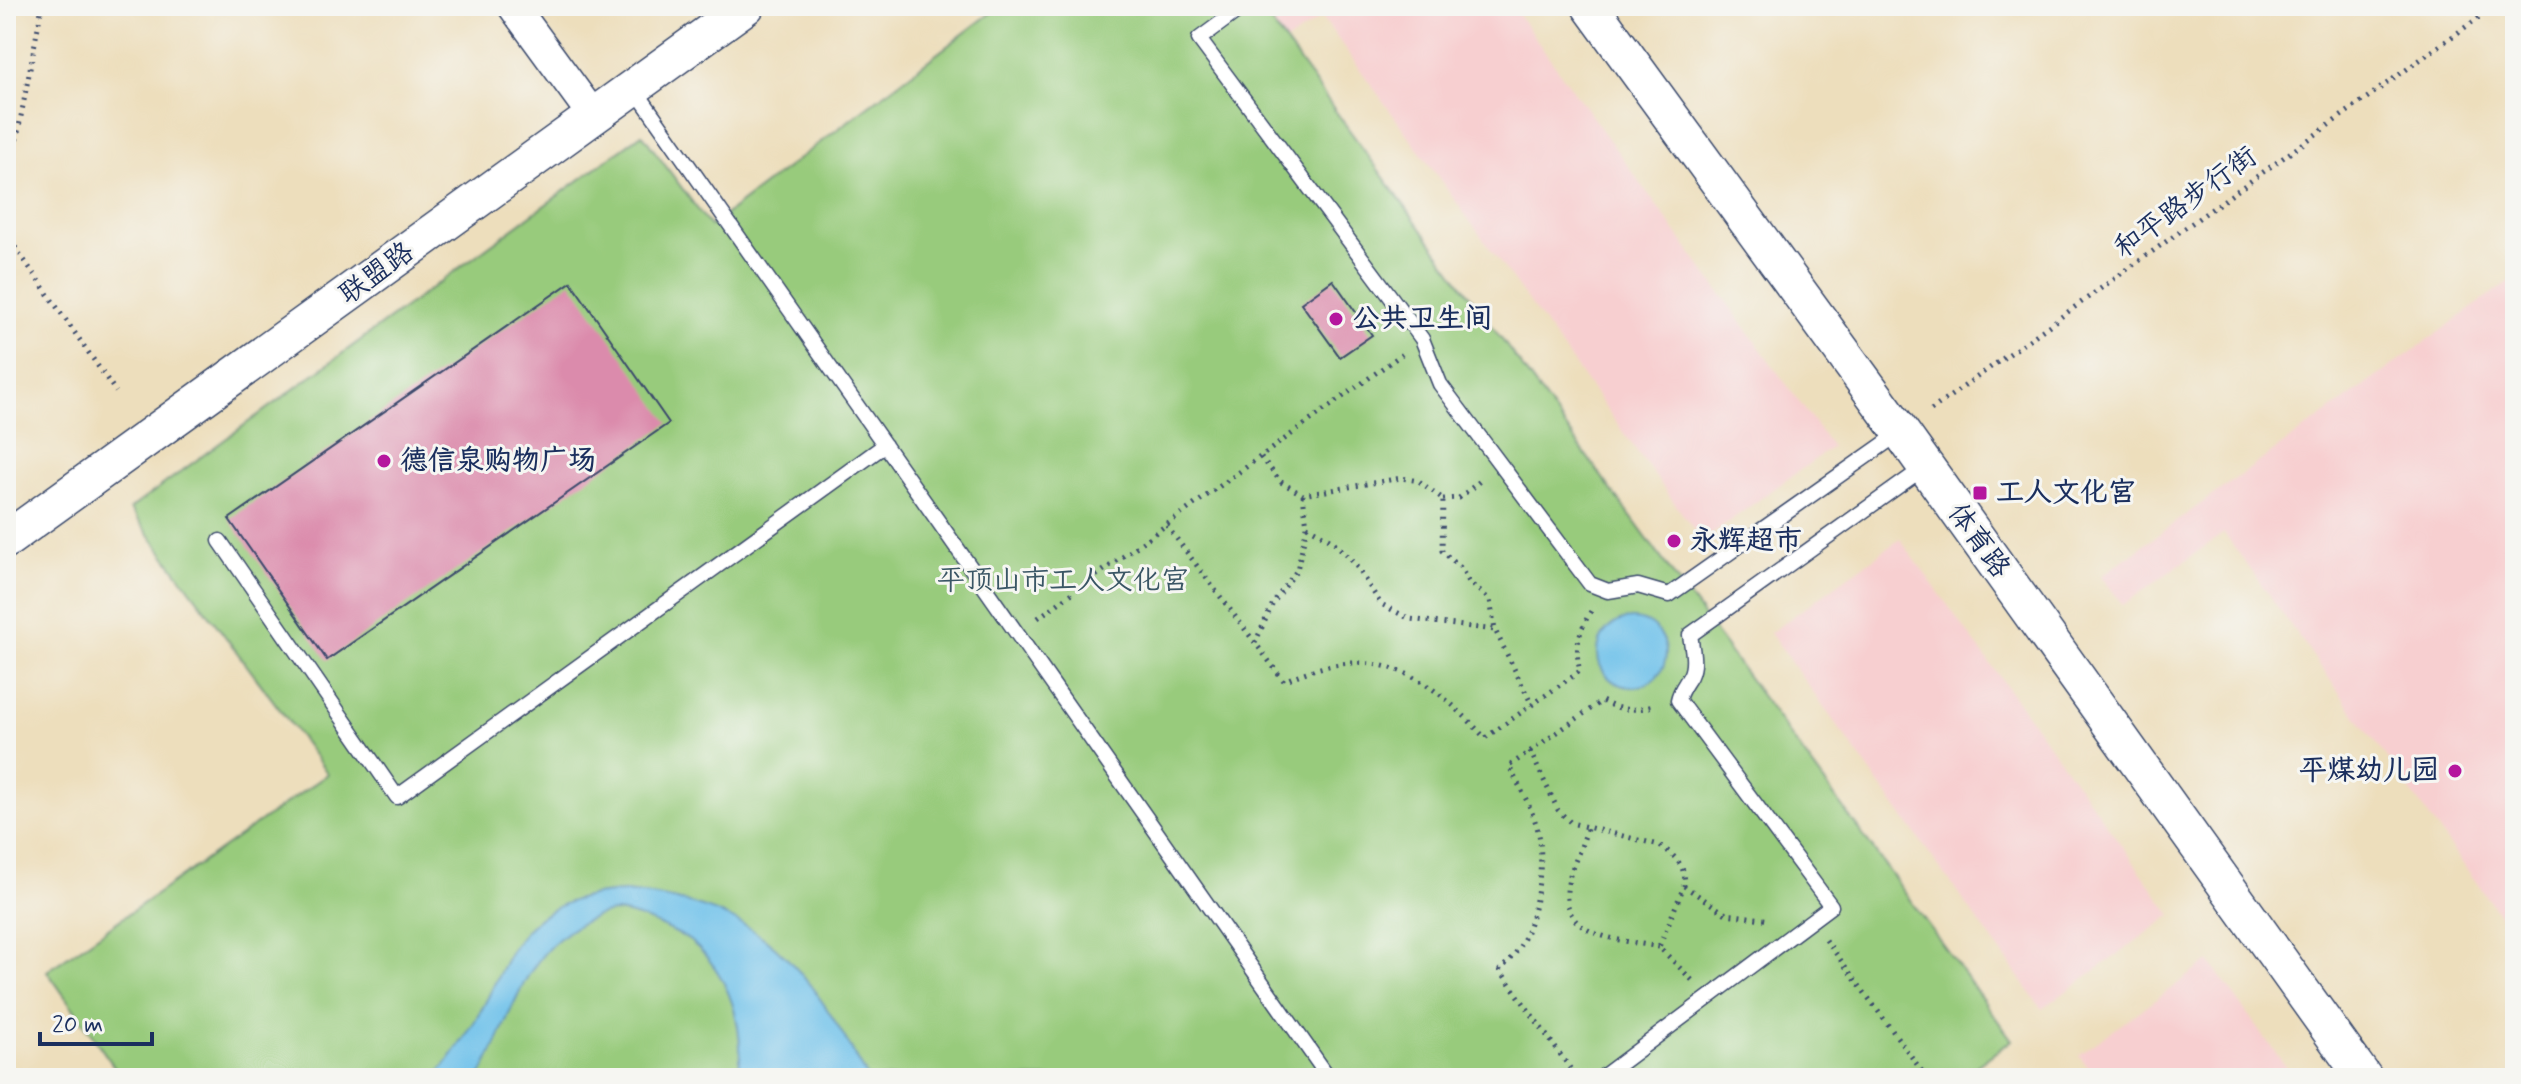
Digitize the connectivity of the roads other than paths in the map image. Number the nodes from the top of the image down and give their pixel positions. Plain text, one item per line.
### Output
1 (513, 6) edge
2 (746, 6) edge
3 (1590, 6) edge
4 (1241, 8) dead end
5 (634, 88) junction
6 (594, 117) junction
7 (1901, 432) junction
8 (885, 445) junction
9 (1925, 467) junction
10 (6, 540) edge
11 (220, 541) dead end
12 (1329, 1078) edge
13 (1601, 1078) edge
14 (2364, 1078) edge

1 - 6 street
2 - 5 street, 联盟路
3 - 7 street, 体育路
4 - 7 lane
5 - 6 street, 联盟路
5 - 8 lane
6 - 10 street, 联盟路
7 - 9 street, 体育路
8 - 11 lane
8 - 12 lane
9 - 13 lane
9 - 14 street, 体育路

